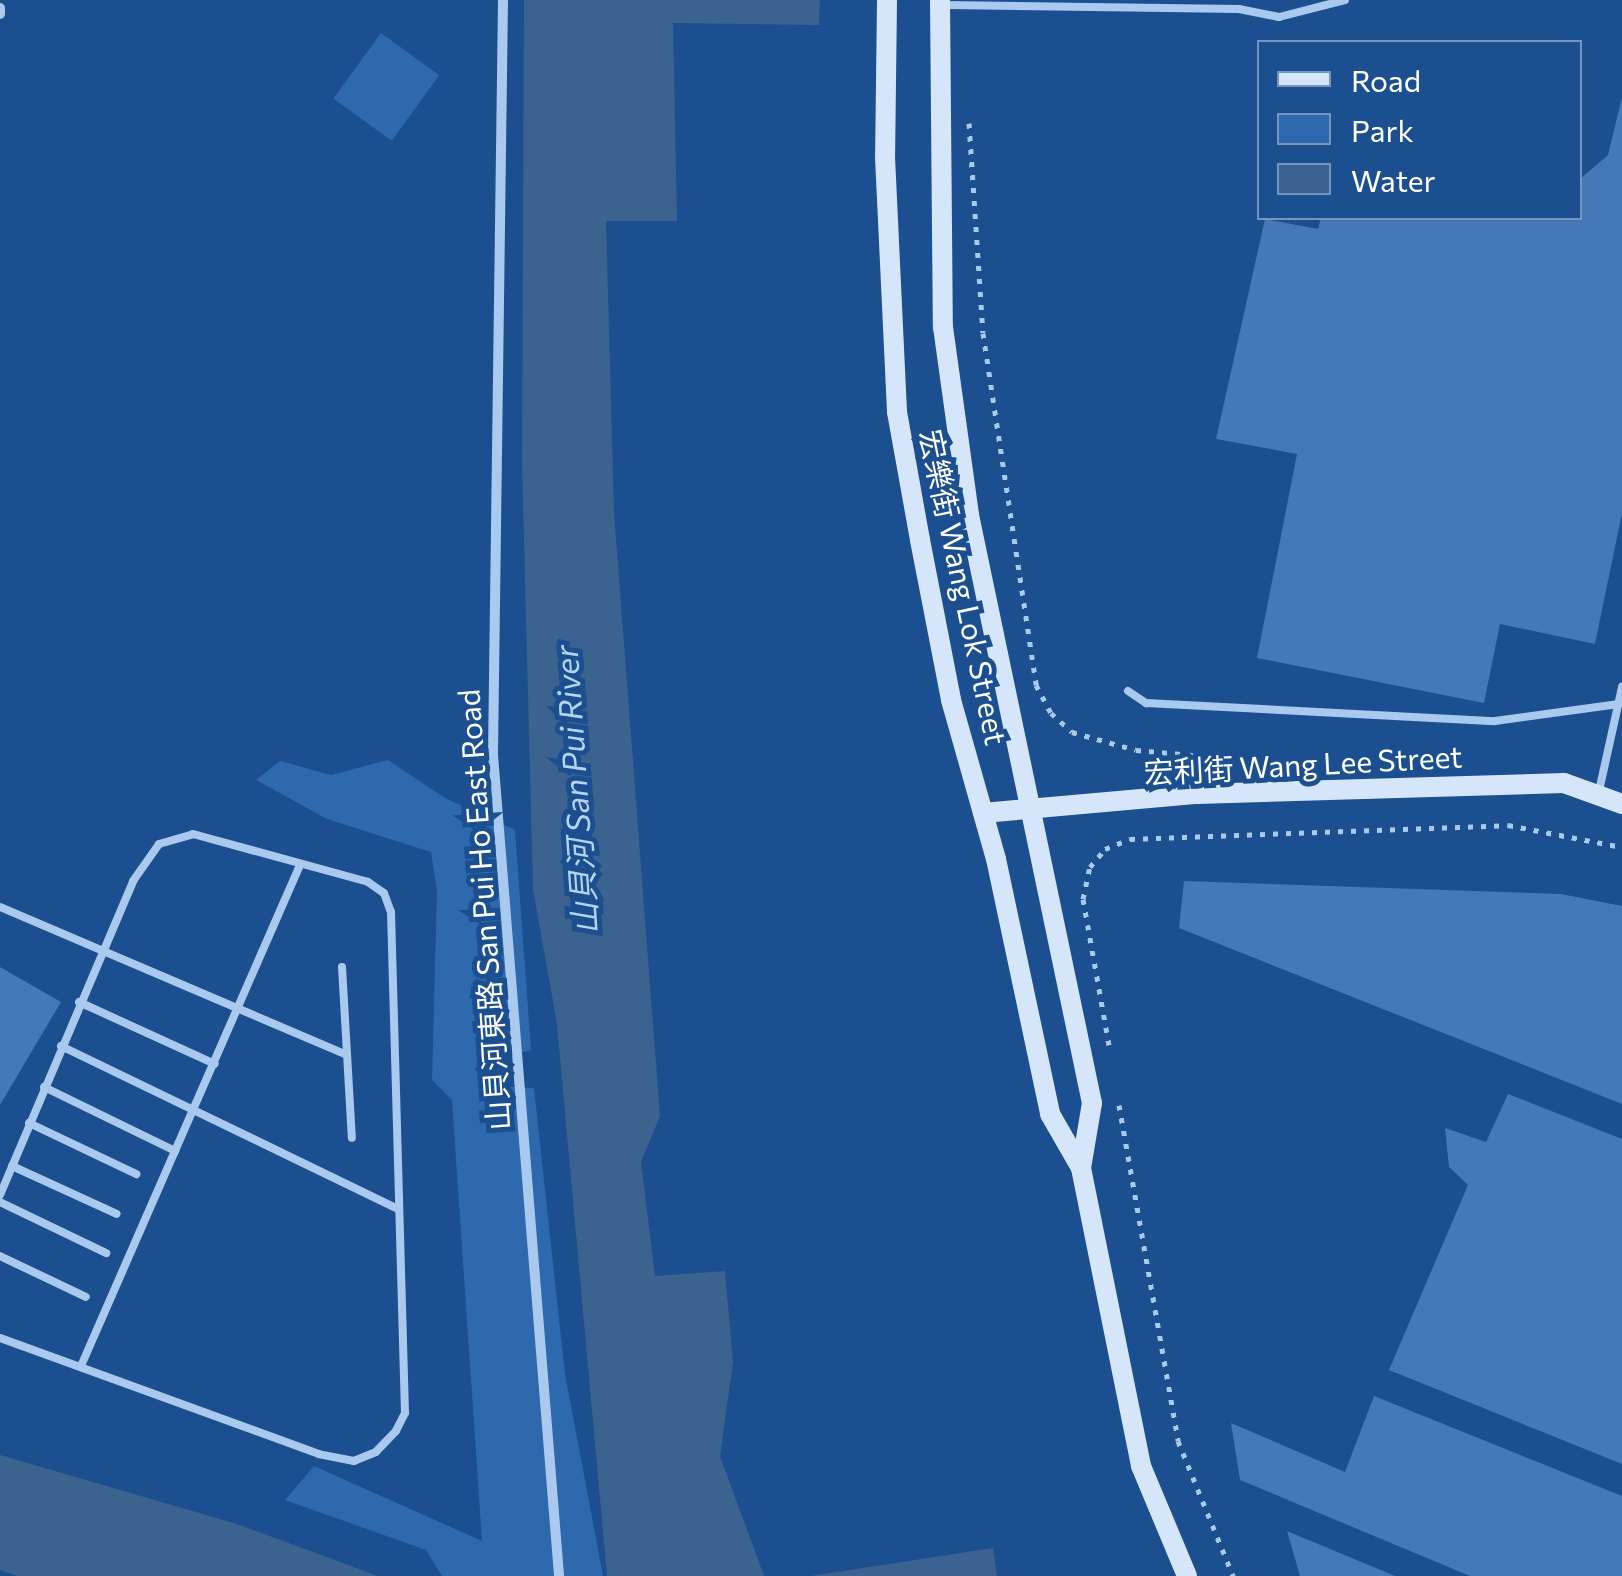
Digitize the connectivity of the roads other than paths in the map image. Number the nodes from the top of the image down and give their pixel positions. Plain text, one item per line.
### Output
1 (503, 0) edge
2 (887, 0) edge
3 (1345, 0) edge
4 (940, 2) edge
5 (1622, 687) edge
6 (1128, 692) dead end
7 (1618, 704) junction
8 (1598, 796) junction
9 (1622, 804) edge
10 (1030, 811) junction
11 (984, 814) junction
12 (300, 865) junction
13 (0, 907) edge
14 (104, 950) junction
15 (342, 968) dead end
16 (79, 1002) junction
17 (240, 1006) junction
18 (61, 1046) junction
19 (348, 1055) junction
20 (215, 1064) junction
21 (44, 1087) junction
22 (194, 1110) junction
23 (29, 1122) junction
24 (352, 1138) dead end
25 (175, 1152) junction
26 (12, 1166) junction
27 (1081, 1168) junction
28 (136, 1174) dead end
29 (0, 1198) edge
30 (398, 1208) junction
31 (116, 1214) dead end
32 (106, 1252) dead end
33 (0, 1256) edge
34 (86, 1297) dead end
35 (0, 1338) edge
36 (81, 1366) junction
37 (559, 1576) edge
38 (1187, 1576) edge

1 - 37 street, 山貝河東路 San Pui Ho East Road
2 - 11 street, 宏樂街 Wang Lok Street
3 - 4 lane
4 - 10 street, 宏樂街 Wang Lok Street
5 - 7 lane
6 - 7 lane
7 - 8 lane
8 - 9 street, 宏利街 Wang Lee Street
8 - 10 street, 宏利街 Wang Lee Street
10 - 11 street, 宏利街 Wang Lee Street
10 - 27 street, 宏樂街 Wang Lok Street
11 - 27 street, 宏樂街 Wang Lok Street
12 - 14 lane
12 - 17 lane
12 - 30 lane
13 - 14 lane
14 - 16 lane
14 - 17 lane
15 - 19 lane
16 - 18 lane
16 - 20 lane
17 - 19 lane
17 - 20 lane
18 - 21 lane
18 - 22 lane
19 - 24 lane
20 - 22 lane
21 - 23 lane
21 - 25 lane
22 - 25 lane
22 - 30 lane
23 - 26 lane
23 - 28 lane
25 - 36 lane
26 - 29 lane
26 - 31 lane
27 - 38 street, 宏樂街 Wang Lok Street
29 - 32 lane
30 - 36 lane
33 - 34 lane
35 - 36 lane

